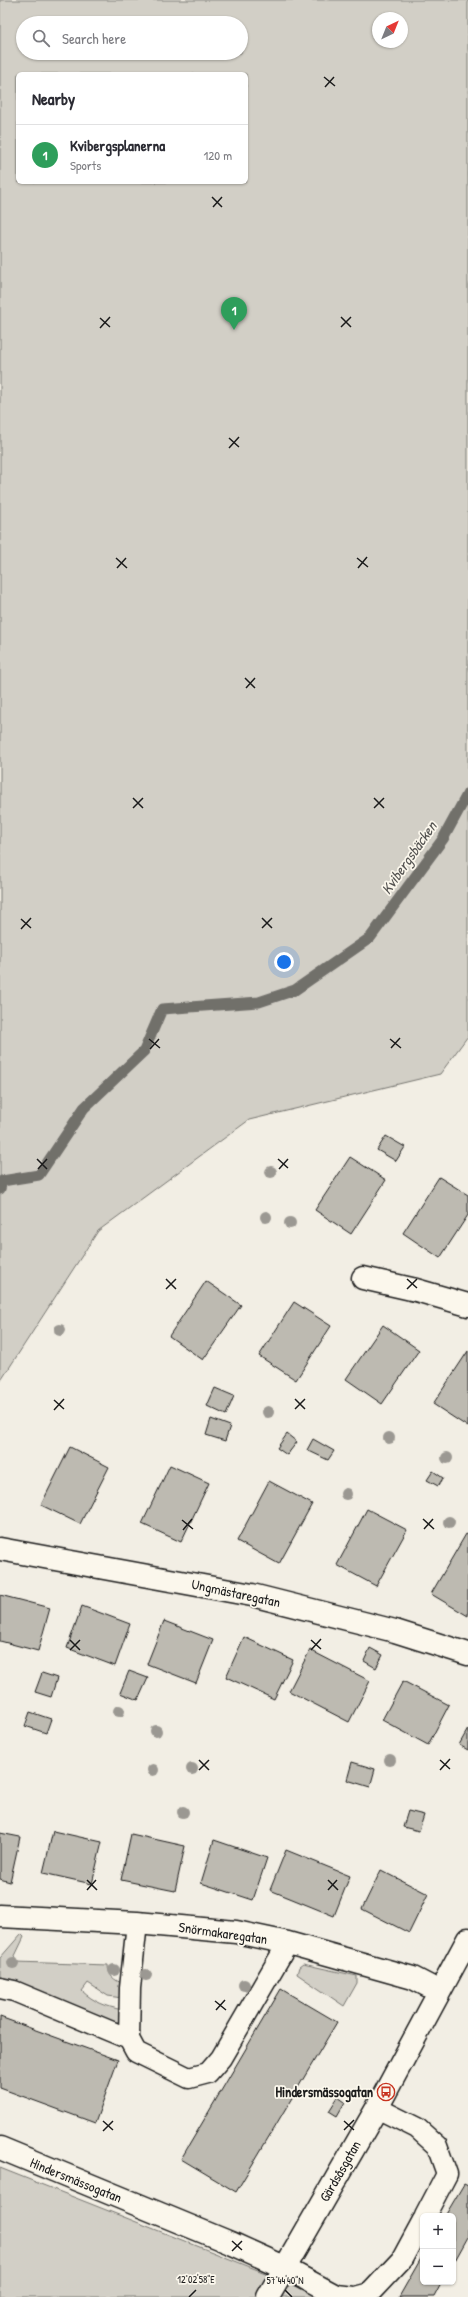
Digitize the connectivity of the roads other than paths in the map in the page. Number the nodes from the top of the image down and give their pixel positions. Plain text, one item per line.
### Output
1 (363, 1278) dead end
2 (468, 1305) edge
3 (0, 1549) edge
4 (468, 1654) edge
5 (0, 1916) edge
6 (137, 1923) junction
7 (468, 1939) edge
8 (288, 1943) junction
9 (0, 1988) edge
10 (438, 1992) junction
11 (129, 2039) junction
12 (377, 2108) junction
13 (0, 2148) edge
14 (427, 2213) edge
15 (420, 2226) edge
16 (284, 2267) junction
17 (268, 2297) edge
18 (354, 2297) edge

1 - 2 street
3 - 4 street, Ungmästaregatan
5 - 6 street, Snörmakaregatan
6 - 8 street, Snörmakaregatan
6 - 11 lane
7 - 10 street, Gärdsåsgatan
8 - 10 street, Snörmakaregatan
8 - 11 lane
9 - 11 lane
10 - 12 street, Gärdsåsgatan
12 - 14 lane
12 - 16 street, Gärdsåsgatan
13 - 16 street, Hindersmässogatan
15 - 18 lane
16 - 17 street, Gärdsåsgatan
16 - 18 lane

